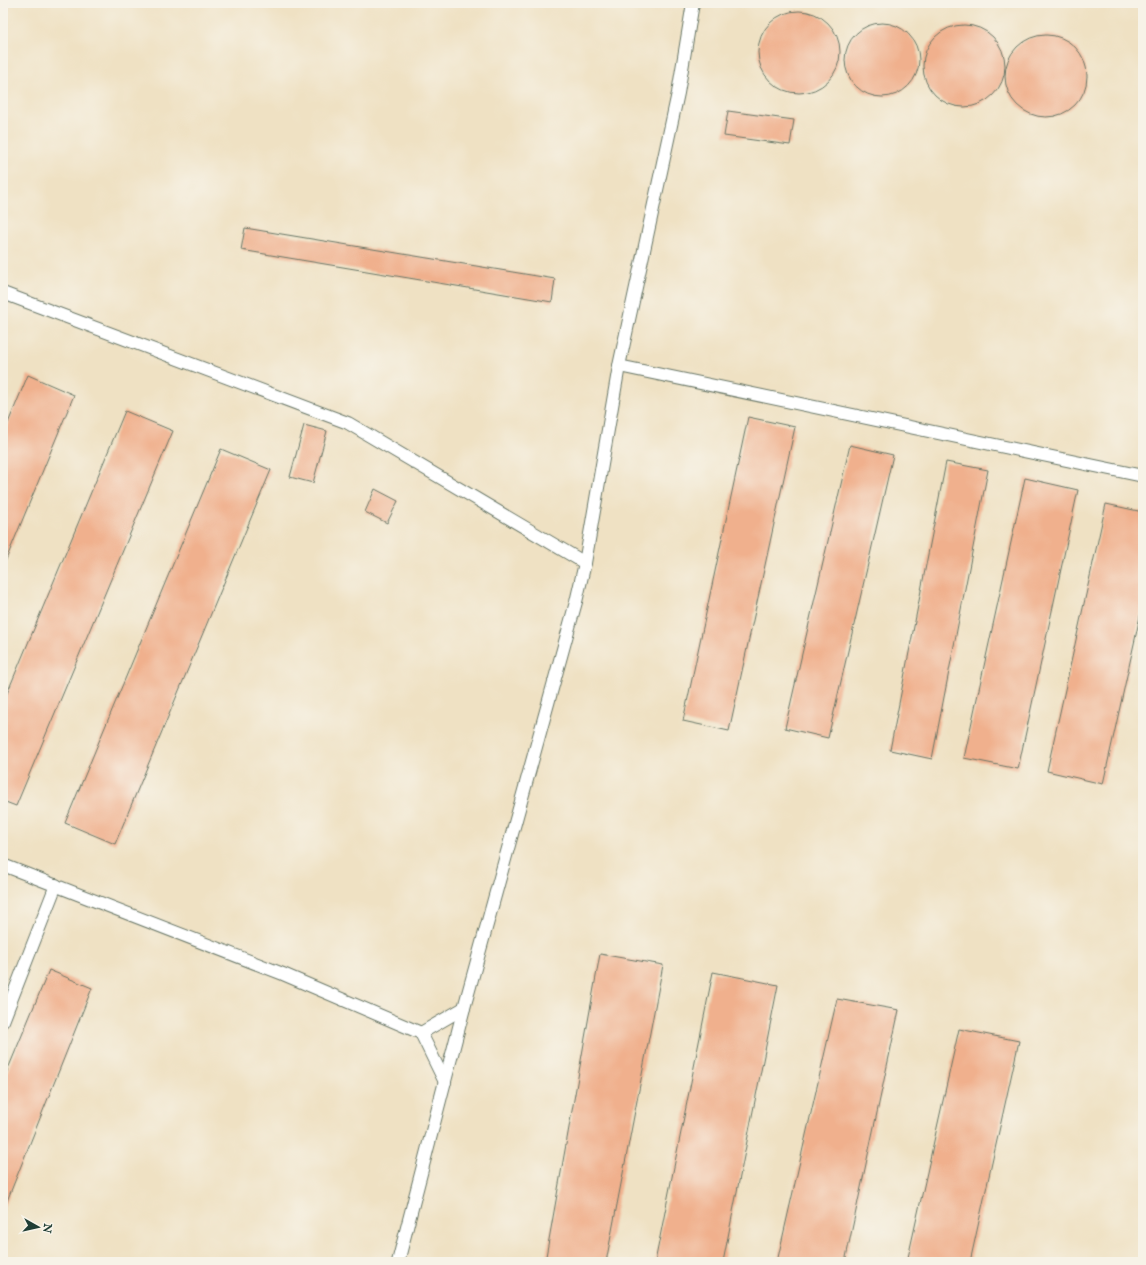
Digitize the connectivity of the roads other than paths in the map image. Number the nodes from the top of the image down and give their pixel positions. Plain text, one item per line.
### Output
1 (693, 3) edge
2 (3, 292) edge
3 (620, 366) junction
4 (1143, 476) edge
5 (585, 563) junction
6 (3, 865) edge
7 (56, 885) junction
8 (464, 1008) junction
9 (3, 1021) edge
10 (421, 1033) junction
11 (445, 1082) junction
12 (398, 1262) edge

1 - 3 lane
2 - 5 lane
3 - 4 lane
3 - 5 lane
5 - 8 lane
6 - 7 lane
7 - 9 lane
7 - 10 lane
8 - 10 lane
8 - 11 lane
10 - 11 lane
11 - 12 lane

